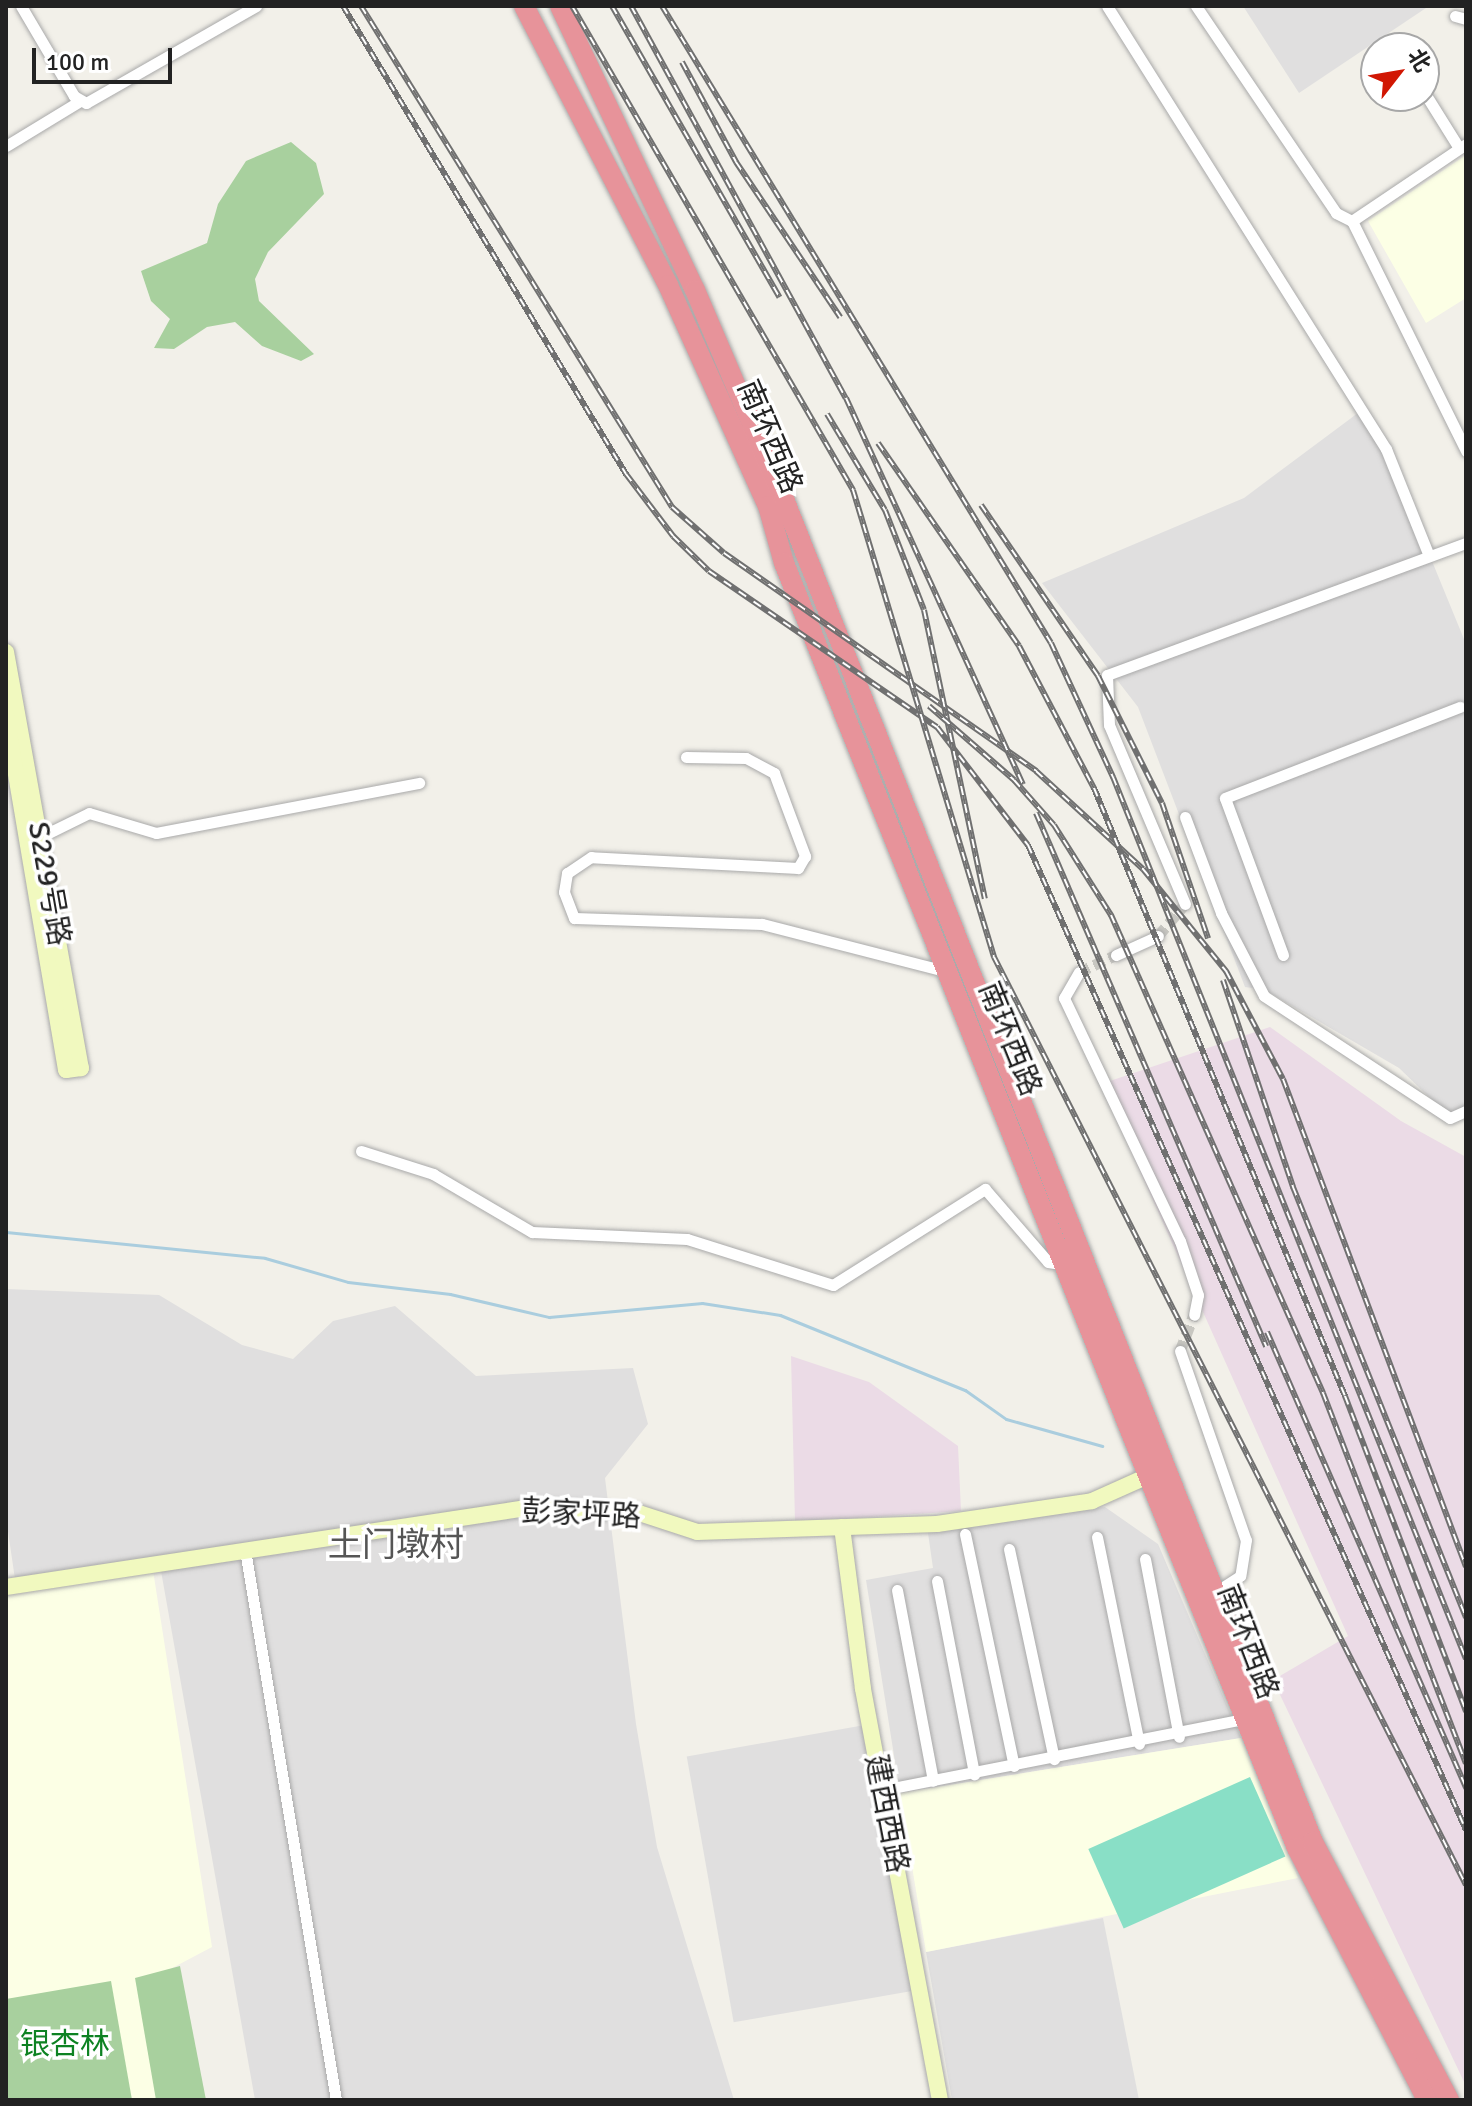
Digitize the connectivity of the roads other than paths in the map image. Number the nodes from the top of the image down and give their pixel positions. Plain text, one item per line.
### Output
1 (21, 6) edge
2 (256, 6) edge
3 (524, 6) edge
4 (560, 6) edge
5 (1107, 6) edge
6 (1196, 6) edge
7 (80, 101) junction
8 (1438, 112) edge
9 (6, 146) edge
10 (1463, 146) edge
11 (1352, 221) junction
12 (1465, 445) edge
13 (1466, 543) edge
14 (1429, 556) junction
15 (6, 652) edge
16 (1460, 707) dead end
17 (6, 715) edge
18 (686, 757) dead end
19 (419, 783) dead end
20 (1185, 817) dead end
21 (33, 840) junction
22 (1185, 904) dead end
23 (1158, 936) tunnel mouth
24 (1116, 955) tunnel mouth
25 (1283, 955) dead end
26 (950, 972) junction
27 (1079, 972) dead end
28 (74, 1069) dead end
29 (1466, 1111) edge
30 (361, 1151) dead end
31 (1067, 1265) junction
32 (1194, 1315) tunnel mouth
33 (1180, 1351) tunnel mouth
34 (1150, 1475) junction
35 (842, 1527) junction
36 (965, 1534) dead end
37 (1097, 1537) dead end
38 (1009, 1549) dead end
39 (245, 1550) junction
40 (1145, 1559) dead end
41 (937, 1581) dead end
42 (6, 1587) edge
43 (897, 1590) dead end
44 (1214, 1593) junction
45 (1253, 1717) junction
46 (1179, 1737) junction
47 (1139, 1744) junction
48 (1054, 1759) junction
49 (1014, 1766) junction
50 (974, 1774) junction
51 (933, 1781) junction
52 (882, 1790) junction
53 (336, 2100) edge
54 (940, 2100) edge
55 (1427, 2100) edge
56 (1449, 2100) edge

1 - 7 street
2 - 7 street
3 - 26 highway, 南环西路
4 - 44 highway, 南环西路
5 - 14 street
6 - 11 street
7 - 9 street
8 - 10 street
10 - 11 street
11 - 12 street
13 - 14 street
14 - 22 street
15 - 21 street, S229号路
16 - 25 street
17 - 21 street, S229号路
18 - 26 street
19 - 21 street
20 - 29 street
21 - 28 street, S229号路
23 - 24 street
26 - 31 highway, 南环西路
27 - 32 street
30 - 31 street
31 - 34 highway, 南环西路
33 - 44 street
34 - 35 street, 彭家坪路
34 - 45 highway, 南环西路
35 - 39 street, 彭家坪路
35 - 52 street, 建西西路
36 - 49 street
37 - 47 street
38 - 48 street
39 - 42 street, 彭家坪路
39 - 53 street
40 - 46 street
41 - 50 street
43 - 51 street
44 - 45 highway, 南环西路
45 - 46 street
45 - 55 highway, 南环西路
45 - 56 highway, 南环西路
46 - 47 street
47 - 48 street
48 - 49 street
49 - 50 street
50 - 51 street
51 - 52 street
52 - 54 street, 建西西路

